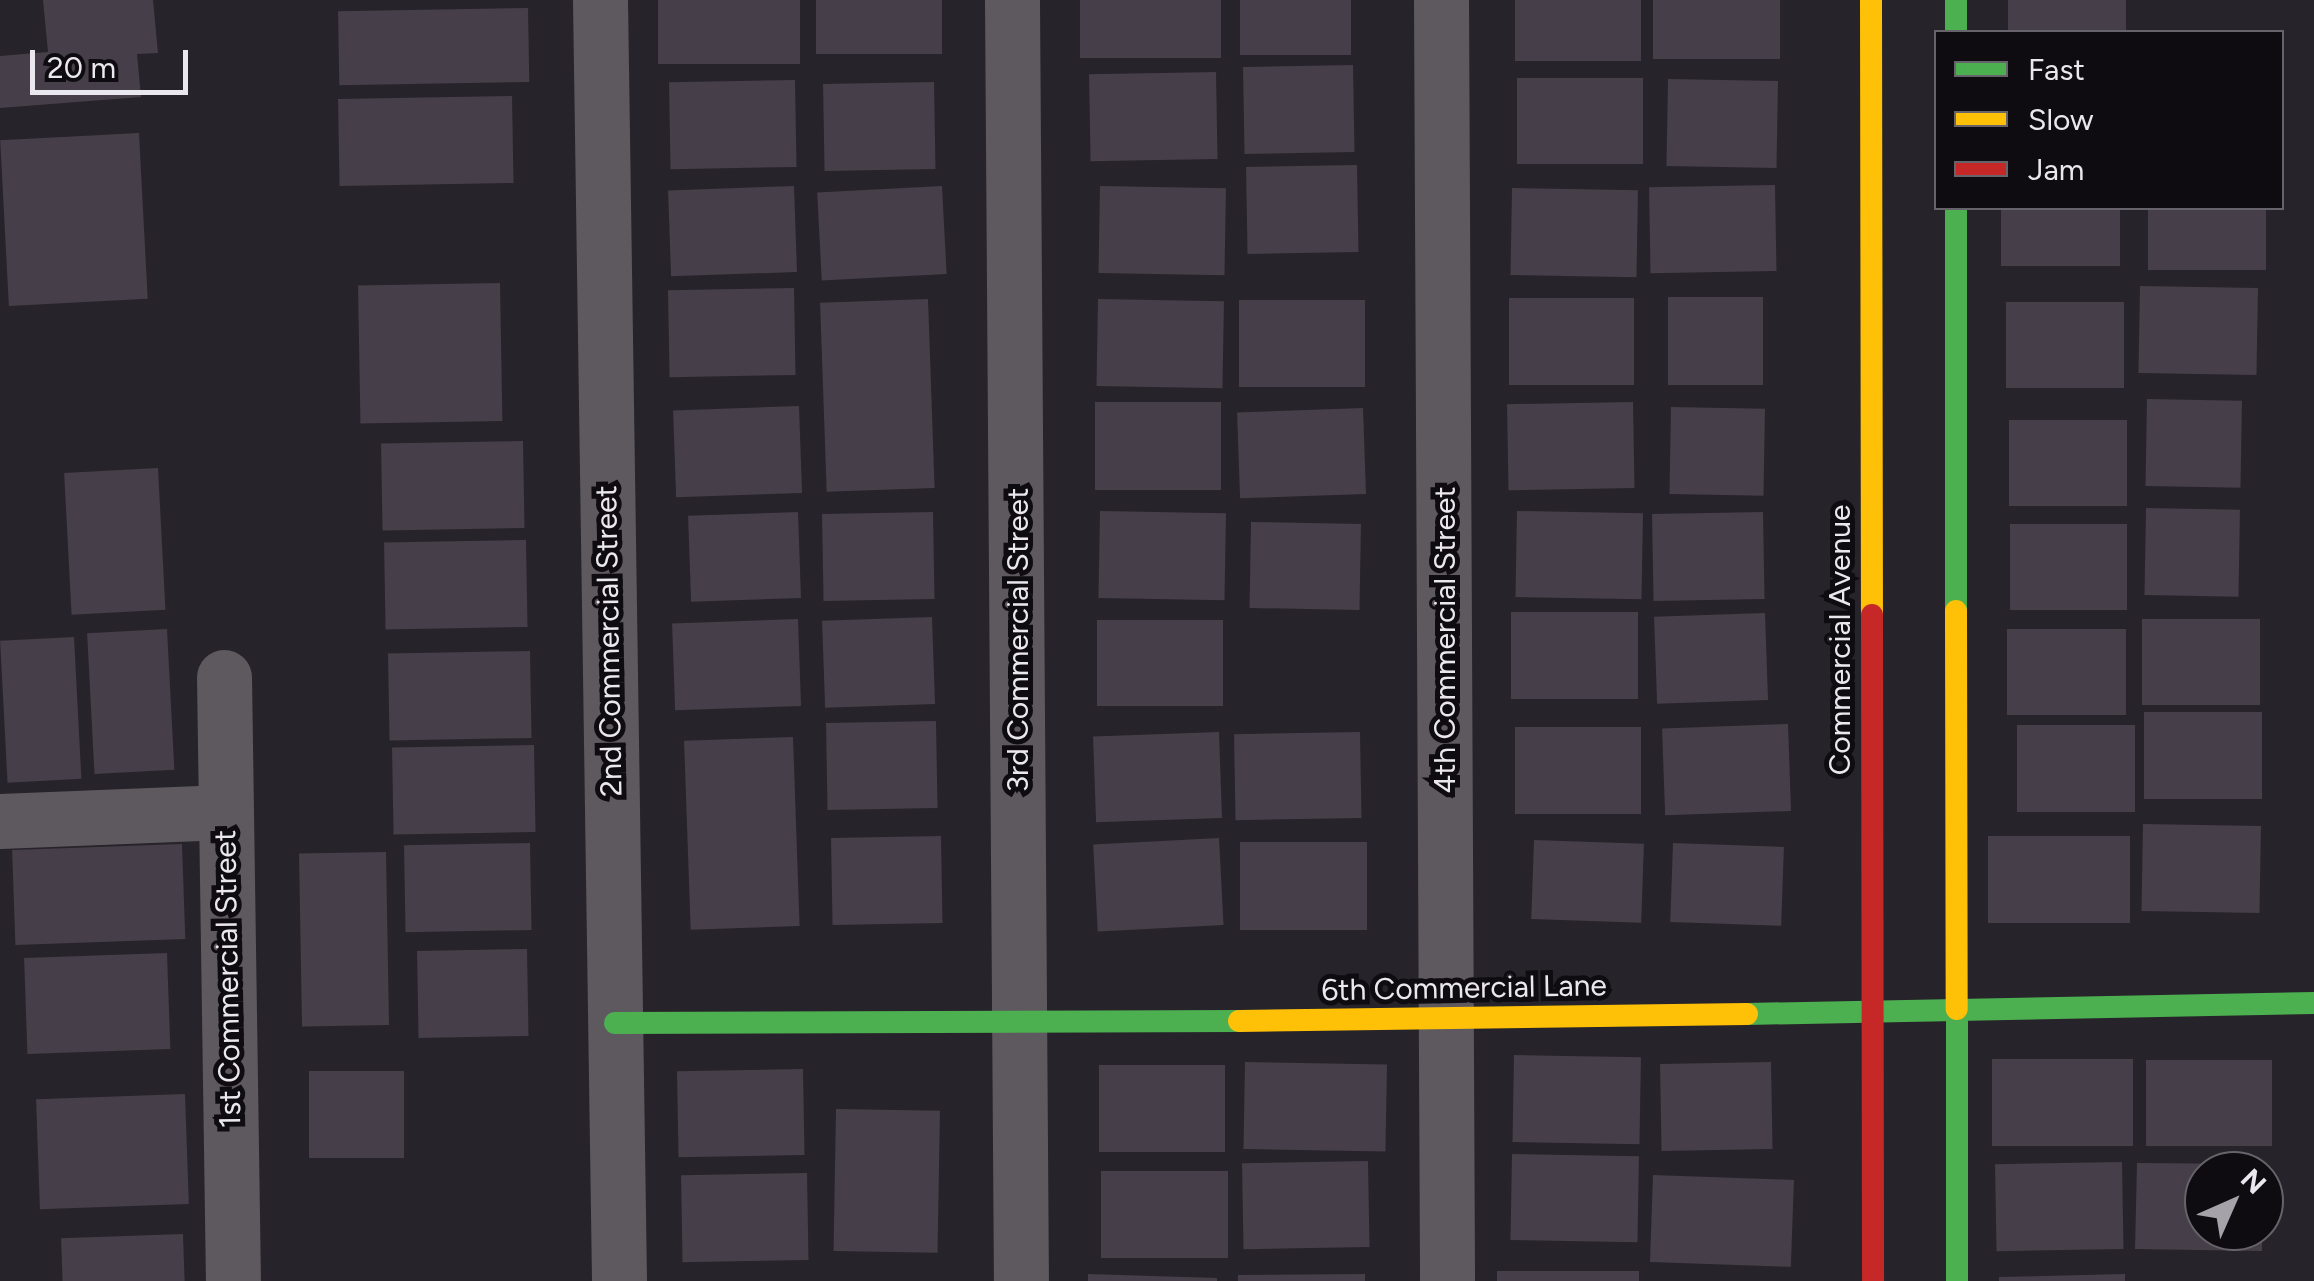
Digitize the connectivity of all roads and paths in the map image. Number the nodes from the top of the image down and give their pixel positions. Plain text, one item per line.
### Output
1 (600, 0) edge
2 (1012, 0) edge
3 (1441, 0) edge
4 (1871, 0) edge
5 (1956, 0) edge
6 (1956, 30) edge
7 (1956, 210) edge
8 (224, 677) dead end
9 (225, 812) junction
10 (0, 821) edge
11 (2314, 1003) edge
12 (1953, 1008) junction
13 (1870, 1011) junction
14 (1447, 1020) junction
15 (1021, 1021) junction
16 (615, 1022) junction
17 (232, 1281) edge
18 (619, 1281) edge
19 (1020, 1281) edge
20 (1447, 1281) edge
21 (1873, 1281) edge
22 (1957, 1281) edge

1 - 16 street, 2nd Commercial Street
2 - 15 street, 3rd Commercial Street
3 - 14 street, 4th Commercial Street
4 - 13 main road, Commercial Avenue
5 - 6 main road
7 - 12 main road
8 - 9 street, 1st Commercial Street
9 - 10 street
9 - 17 street, 1st Commercial Street
11 - 12 main road, 6th Commercial Lane
12 - 13 main road, 6th Commercial Lane
12 - 22 main road
13 - 14 main road, 6th Commercial Lane
13 - 21 main road, Commercial Avenue
14 - 15 main road, 6th Commercial Lane
14 - 20 street, 4th Commercial Street
15 - 16 main road, 6th Commercial Lane
15 - 19 street, 3rd Commercial Street
16 - 18 street, 2nd Commercial Street

